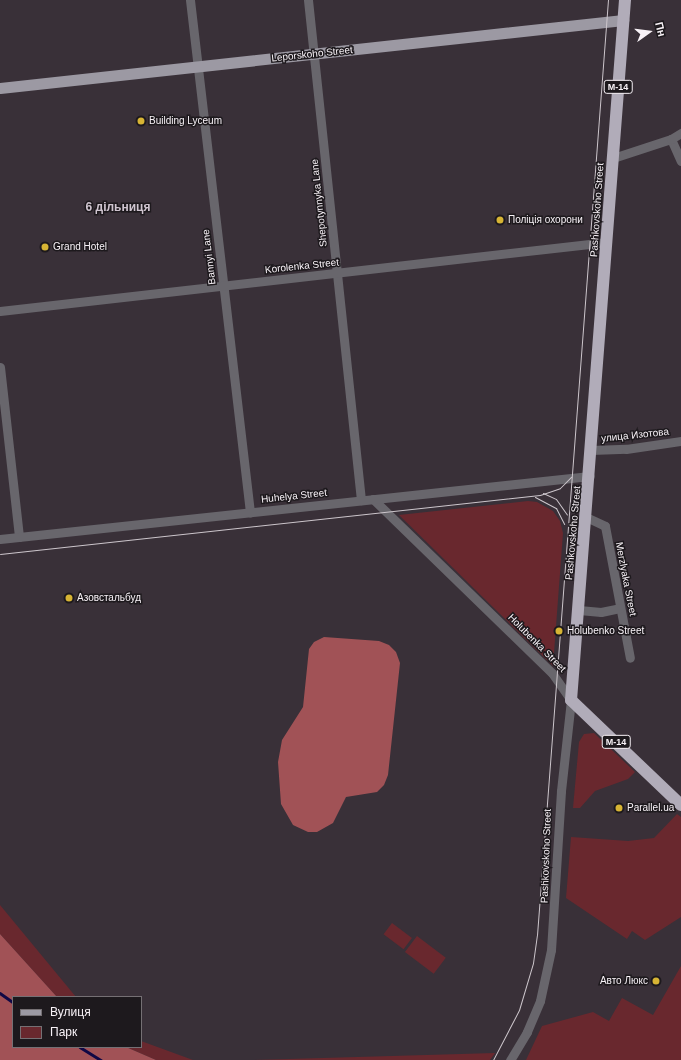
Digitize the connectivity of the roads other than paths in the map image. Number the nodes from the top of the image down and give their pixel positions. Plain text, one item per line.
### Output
1 (190, 0) edge
2 (308, 0) edge
3 (624, 0) edge
4 (623, 20) junction
5 (314, 54) junction
6 (198, 66) junction
7 (0, 88) edge
8 (681, 133) edge
9 (671, 139) junction
10 (613, 158) junction
11 (681, 161) edge
12 (607, 242) junction
13 (337, 273) junction
14 (224, 286) junction
15 (0, 311) edge
16 (0, 366) edge
17 (681, 442) edge
18 (592, 450) junction
19 (590, 476) junction
20 (373, 499) junction
21 (361, 500) junction
22 (250, 512) junction
23 (586, 517) junction
24 (19, 537) junction
25 (0, 539) edge
26 (620, 608) junction
27 (579, 610) junction
28 (630, 658) dead end
29 (571, 700) junction
30 (681, 805) edge
31 (510, 1060) edge

1 - 6 street, Bannyi Lane
2 - 5 street, Shepotynnyka Lane
3 - 4 highway, Pashkovskoho Street / М-14
4 - 5 main road, Leporskoho Street
4 - 10 highway, Pashkovskoho Street / М-14
5 - 6 main road, Leporskoho Street
5 - 13 street, Shepotynnyka Lane
6 - 7 main road, Leporskoho Street
6 - 14 street, Bannyi Lane
8 - 9 street
9 - 10 street
9 - 11 street
10 - 12 highway, Pashkovskoho Street / М-14
12 - 13 street, Korolenka Street
12 - 18 highway, Pashkovskoho Street / М-14
13 - 14 street, Korolenka Street
13 - 21 street, Shepotynnyka Lane
14 - 15 street, Korolenka Street
14 - 22 street, Bannyi Lane
16 - 24 street
17 - 18 street, улица Изотова
18 - 19 highway, Pashkovskoho Street / М-14
19 - 20 street, Huhelya Street
19 - 23 highway, Pashkovskoho Street / М-14
20 - 21 street, Huhelya Street
20 - 29 street, Holubenka Street
21 - 22 street, Huhelya Street
22 - 24 street, Huhelya Street
23 - 26 street, Merzlyaka Street
23 - 27 highway, Pashkovskoho Street / М-14
24 - 25 street, Huhelya Street
26 - 27 street
26 - 28 street, Merzlyaka Street
27 - 29 highway, Pashkovskoho Street / М-14
29 - 30 highway, Holubenka Street / М-14
29 - 31 street, Pashkovskoho Street

